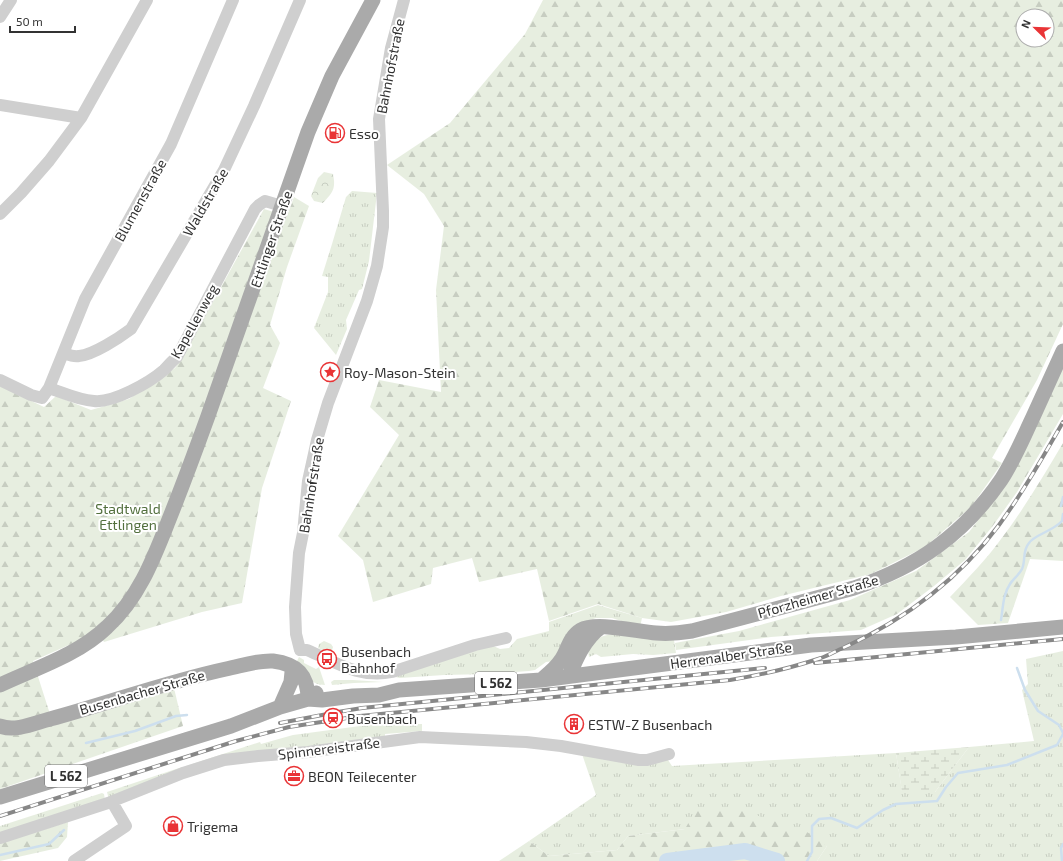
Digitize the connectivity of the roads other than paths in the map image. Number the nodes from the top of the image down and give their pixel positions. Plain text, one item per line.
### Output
1 (11, 0) edge
2 (147, 0) edge
3 (233, 0) edge
4 (300, 0) edge
5 (373, 0) edge
6 (404, 0) edge
7 (0, 16) edge
8 (0, 105) edge
9 (81, 118) junction
10 (282, 206) junction
11 (0, 214) edge
12 (1063, 350) edge
13 (64, 353) junction
14 (0, 380) edge
15 (49, 388) junction
16 (601, 627) junction
17 (1063, 627) edge
18 (506, 638) dead end
19 (300, 650) junction
20 (582, 650) junction
21 (562, 659) junction
22 (289, 668) junction
23 (608, 672) junction
24 (569, 676) junction
25 (541, 680) junction
26 (0, 685) edge
27 (308, 699) junction
28 (280, 708) junction
29 (0, 726) edge
30 (670, 754) dead end
31 (0, 797) edge
32 (112, 802) junction
33 (0, 838) edge
34 (74, 861) edge

1 - 7 street
2 - 9 street
3 - 13 street, Blumenstraße
4 - 13 street, Waldstraße
5 - 10 main road, Ettlinger Straße
6 - 19 street, Bahnhofstraße
8 - 9 street
9 - 11 street
10 - 15 street, Kapellenweg
10 - 26 main road, Ettlinger Straße
12 - 16 main road, Pforzheimer Straße
13 - 15 street, Blumenstraße
14 - 15 street, Blumenstraße
16 - 20 main road
16 - 21 main road, Pforzheimer Straße
17 - 23 main road, Herrenalber Straße
18 - 19 street
19 - 22 street
20 - 23 main road
20 - 24 main road
21 - 24 main road
21 - 25 main road
22 - 27 main road
22 - 28 main road
22 - 29 main road, Busenbacher Straße
23 - 24 main road, Herrenalber Straße
24 - 25 main road, Herrenalber Straße / L 562
25 - 27 main road, Herrenalber Straße / L 562
27 - 28 main road, L 562
28 - 31 main road, L 562
30 - 32 street, Spinnereistraße
32 - 33 street, Spinnereistraße
32 - 34 street

